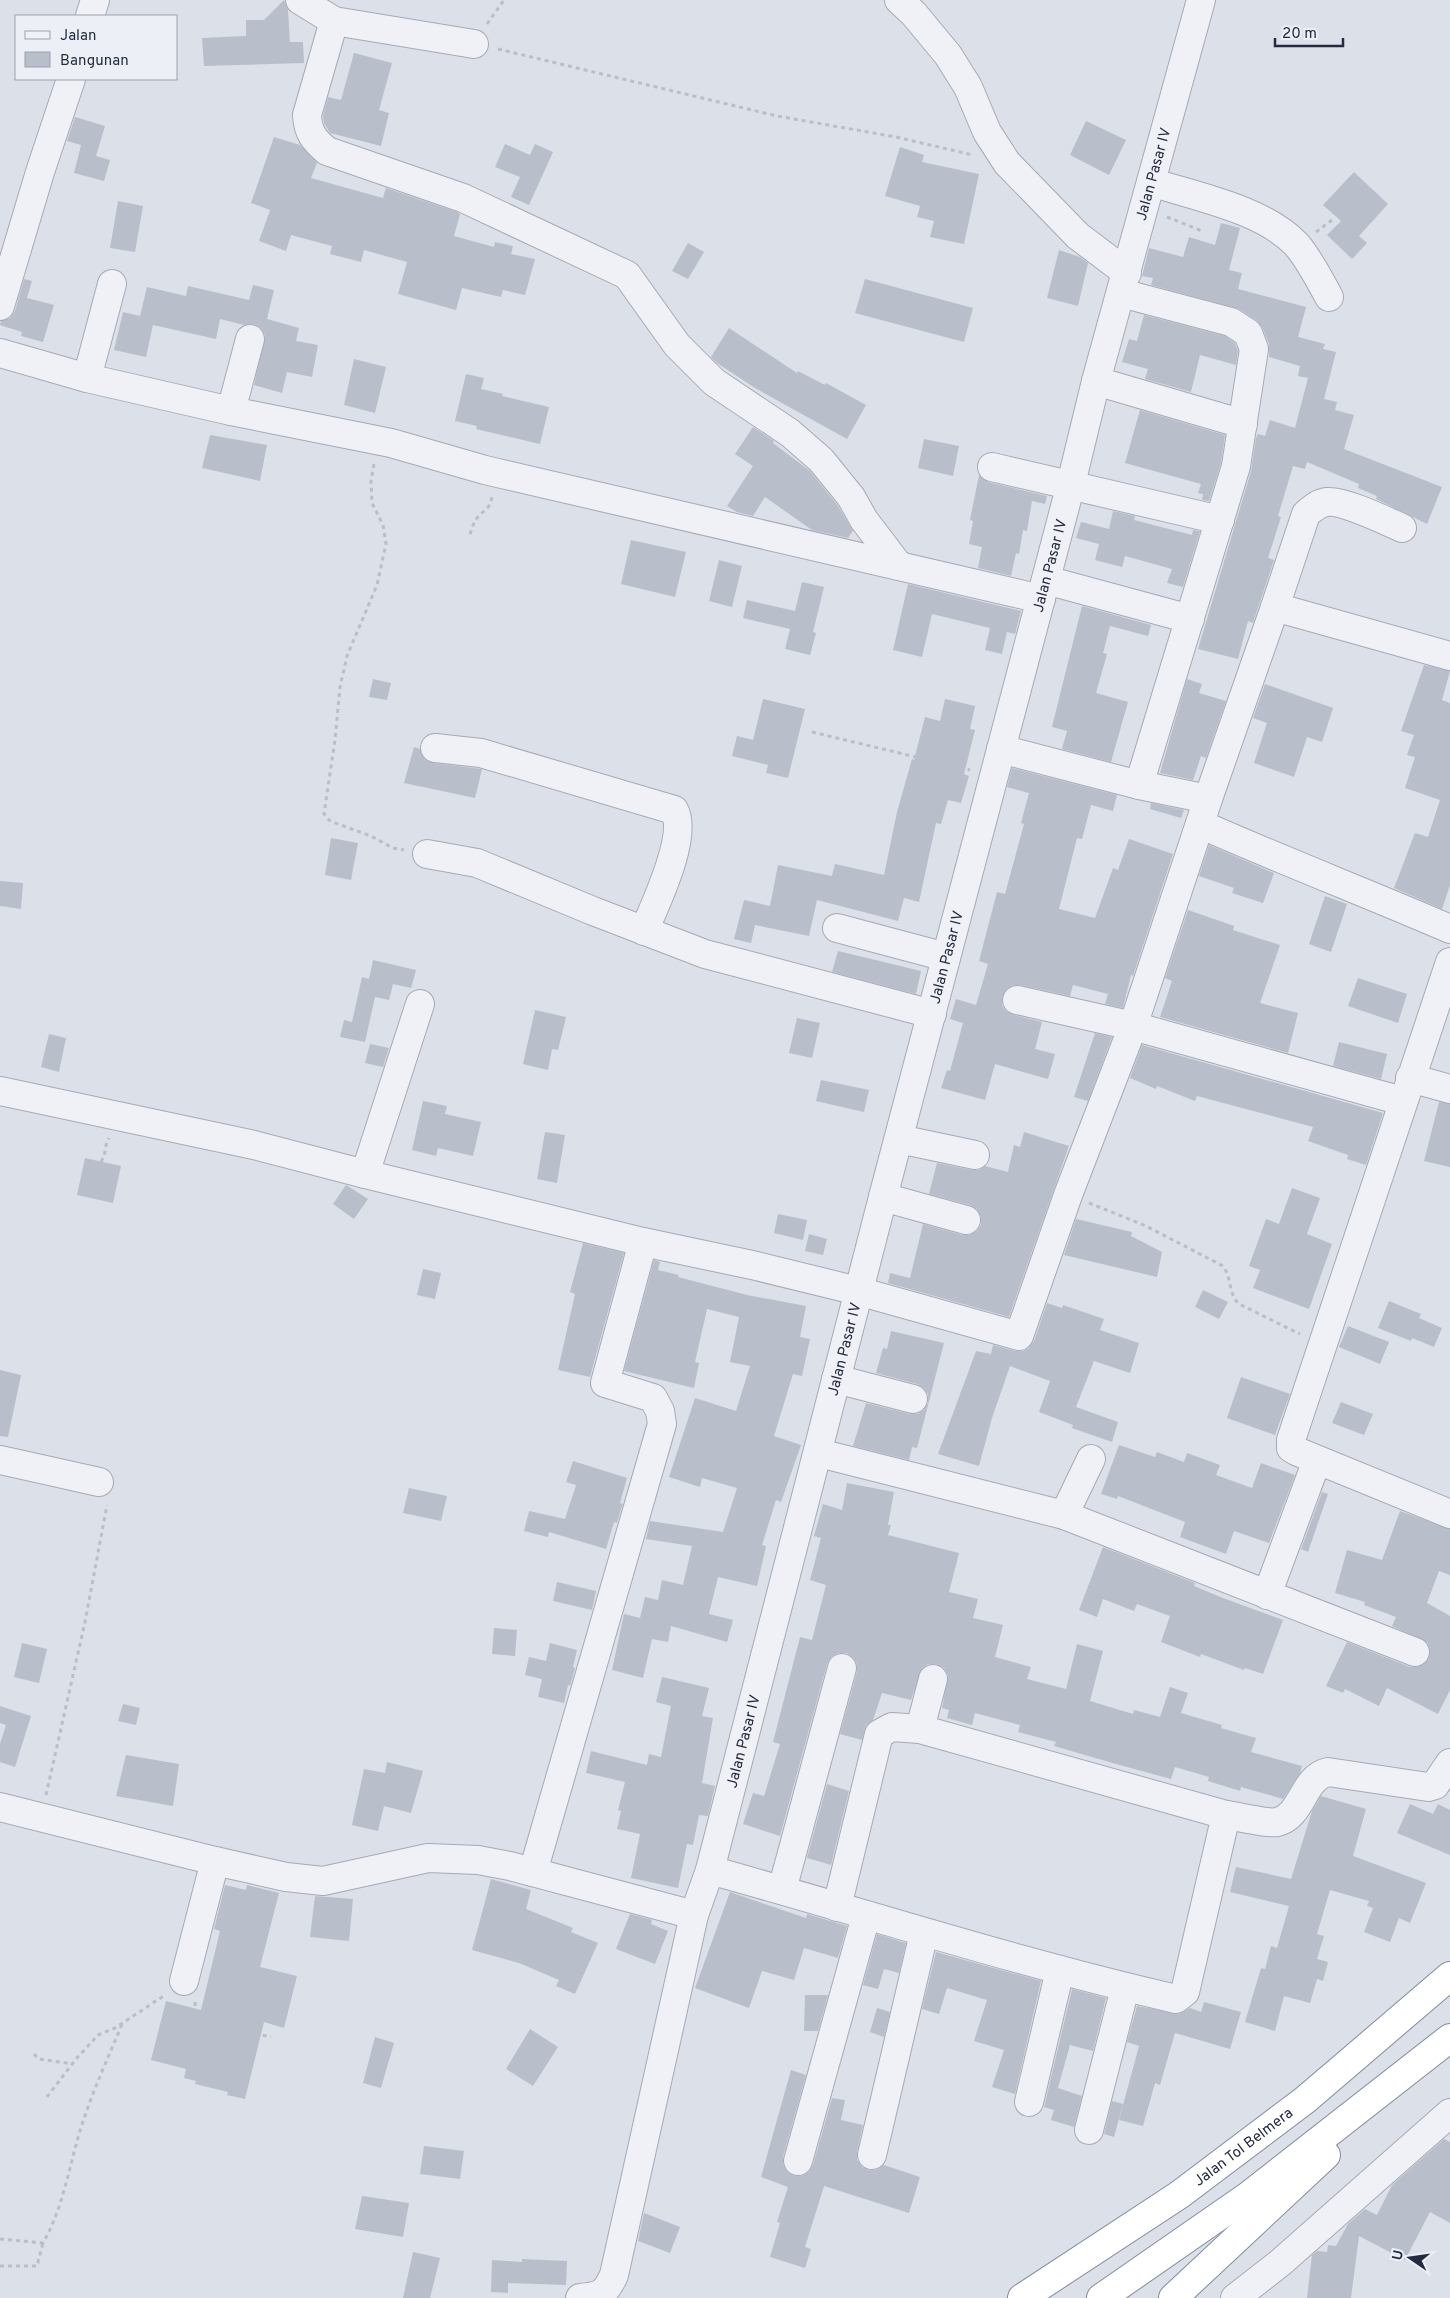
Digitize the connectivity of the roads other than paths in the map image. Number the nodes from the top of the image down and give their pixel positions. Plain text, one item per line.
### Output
1 (95, 0) edge
2 (300, 0) edge
3 (899, 0) edge
4 (1201, 0) edge
5 (90, 15) edge
6 (334, 21) junction
7 (474, 44) road end
8 (71, 80) edge
9 (1148, 193) junction
10 (1124, 283) junction
11 (112, 284) dead end
12 (1329, 296) dead end
13 (0, 306) edge
14 (250, 339) dead end
15 (0, 353) edge
16 (87, 378) junction
17 (1096, 381) junction
18 (231, 410) junction
19 (1243, 424) junction
20 (992, 467) dead end
21 (1071, 484) junction
22 (1220, 520) junction
23 (1402, 528) dead end
24 (899, 566) junction
25 (1043, 590) junction
26 (1275, 607) junction
27 (1190, 619) junction
28 (1450, 656) edge
29 (435, 748) dead end
30 (1001, 749) junction
31 (1140, 785) junction
32 (1204, 812) junction
33 (427, 854) road end
34 (838, 928) dead end
35 (1450, 929) edge
36 (644, 931) junction
37 (946, 957) junction
38 (1450, 962) edge
39 (1017, 1000) dead end
40 (420, 1004) dead end
41 (932, 1014) junction
42 (1133, 1026) junction
43 (1406, 1089) junction
44 (1450, 1089) edge
45 (0, 1091) edge
46 (899, 1138) junction
47 (976, 1155) dead end
48 (365, 1174) junction
49 (883, 1197) junction
50 (966, 1220) dead end
51 (643, 1242) junction
52 (858, 1291) junction
53 (836, 1379) junction
54 (913, 1399) dead end
55 (818, 1453) junction
56 (1091, 1459) dead end
57 (0, 1460) edge
58 (1317, 1460) junction
59 (99, 1482) road end
60 (1450, 1514) edge
61 (1064, 1515) junction
62 (1267, 1595) junction
63 (1415, 1652) dead end
64 (842, 1668) dead end
65 (933, 1679) dead end
66 (920, 1730) junction
67 (1450, 1763) edge
68 (0, 1806) edge
69 (1226, 1815) junction
70 (215, 1862) junction
71 (710, 1870) junction
72 (533, 1872) junction
73 (782, 1890) junction
74 (837, 1907) junction
75 (694, 1915) junction
76 (866, 1916) junction
77 (924, 1933) junction
78 (1060, 1970) junction
79 (1450, 1976) edge
80 (184, 1981) road end
81 (1125, 1988) junction
82 (1450, 2039) edge
83 (1029, 2102) dead end
84 (1450, 2113) edge
85 (1089, 2130) dead end
86 (872, 2155) dead end
87 (798, 2161) dead end
88 (580, 2298) edge
89 (1022, 2298) edge
90 (1101, 2298) edge
91 (1173, 2298) edge
92 (1236, 2298) edge

1 - 5 street
2 - 6 street
3 - 10 street
4 - 9 street, Jalan Pasar IV
6 - 7 street
6 - 24 street
8 - 13 street
9 - 10 street, Jalan Pasar IV
9 - 12 street
10 - 17 street, Jalan Pasar IV
10 - 19 street
11 - 16 street
14 - 18 street
15 - 16 street
16 - 18 street
17 - 19 street
17 - 21 street, Jalan Pasar IV
18 - 24 street
19 - 22 street
20 - 21 street
21 - 22 street
21 - 25 street, Jalan Pasar IV
22 - 27 street
23 - 26 street
24 - 25 street
25 - 27 street
25 - 30 street, Jalan Pasar IV
26 - 28 street
26 - 32 street
27 - 31 street
29 - 36 street
30 - 31 street
30 - 37 street, Jalan Pasar IV
31 - 32 street
32 - 35 street
32 - 42 street
33 - 36 street
34 - 37 street
36 - 41 street
37 - 41 street, Jalan Pasar IV
38 - 43 street
39 - 42 street
40 - 48 street
41 - 46 street, Jalan Pasar IV
42 - 43 street
42 - 52 street
43 - 44 street
43 - 58 street
45 - 48 street
46 - 47 street
46 - 49 street, Jalan Pasar IV
48 - 51 street
49 - 50 street
49 - 52 street, Jalan Pasar IV
51 - 52 street
51 - 72 street
52 - 53 street, Jalan Pasar IV
53 - 54 street
53 - 55 street, Jalan Pasar IV
55 - 61 street
55 - 71 street, Jalan Pasar IV
56 - 61 street
57 - 59 street
58 - 60 street
58 - 62 street
61 - 62 street
62 - 63 street
64 - 73 street
65 - 66 street
66 - 69 street
66 - 74 street
67 - 69 street
68 - 70 street
69 - 81 street
70 - 72 street
70 - 80 street
71 - 73 street
71 - 75 street, Jalan Pasar IV
72 - 75 street
73 - 74 street
74 - 76 street
75 - 88 street, Jalan Pasar IV
76 - 77 street
76 - 87 street
77 - 78 street
77 - 86 street
78 - 81 street
78 - 83 street
79 - 89 highway, Jalan Tol Belmera
81 - 85 street
82 - 90 highway
82 - 91 highway
84 - 92 street

